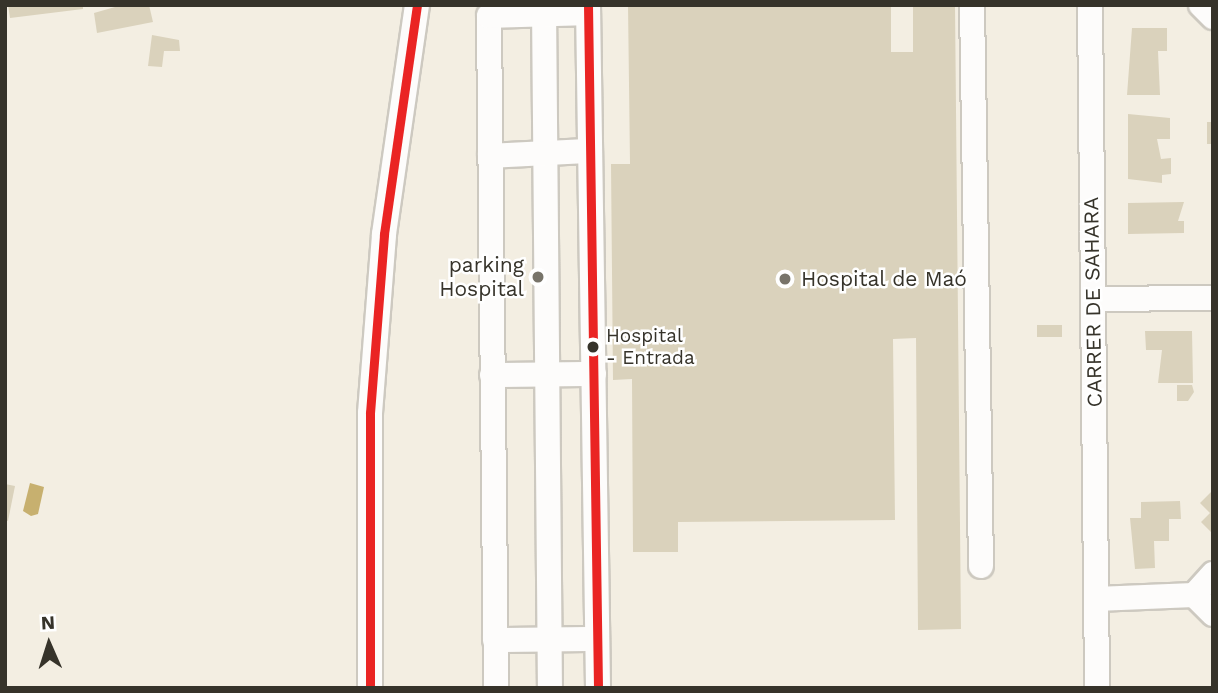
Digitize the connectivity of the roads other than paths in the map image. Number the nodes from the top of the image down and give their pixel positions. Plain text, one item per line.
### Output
1 (417, 5) edge
2 (972, 5) edge
3 (1090, 5) edge
4 (1202, 5) edge
5 (588, 9) edge
6 (544, 10) edge
7 (1213, 17) edge
8 (590, 151) junction
9 (545, 152) junction
10 (490, 156) junction
11 (1213, 298) edge
12 (1093, 299) junction
13 (594, 374) junction
14 (492, 375) junction
15 (548, 375) junction
16 (981, 566) dead end
17 (1213, 574) edge
18 (1194, 595) junction
19 (1096, 599) junction
20 (1213, 614) edge
21 (551, 638) junction
22 (597, 639) junction
23 (495, 640) junction
24 (370, 688) edge
25 (496, 688) edge
26 (550, 688) edge
27 (598, 688) edge
28 (1097, 688) edge

1 - 24 street
2 - 16 street
3 - 12 street, CARRER DE SAHARA
4 - 7 street
5 - 6 street
5 - 8 street
6 - 9 street
6 - 10 street
8 - 9 street
8 - 13 street
9 - 10 street
9 - 15 street
10 - 14 street
11 - 12 street
12 - 19 street, CARRER DE SAHARA
13 - 15 street
13 - 22 street
14 - 15 street
14 - 23 street
15 - 21 street
17 - 18 street
18 - 19 street
18 - 20 street
19 - 28 street, CARRER DE SAHARA
21 - 22 street
21 - 23 street
21 - 26 street
22 - 27 street
23 - 25 street

